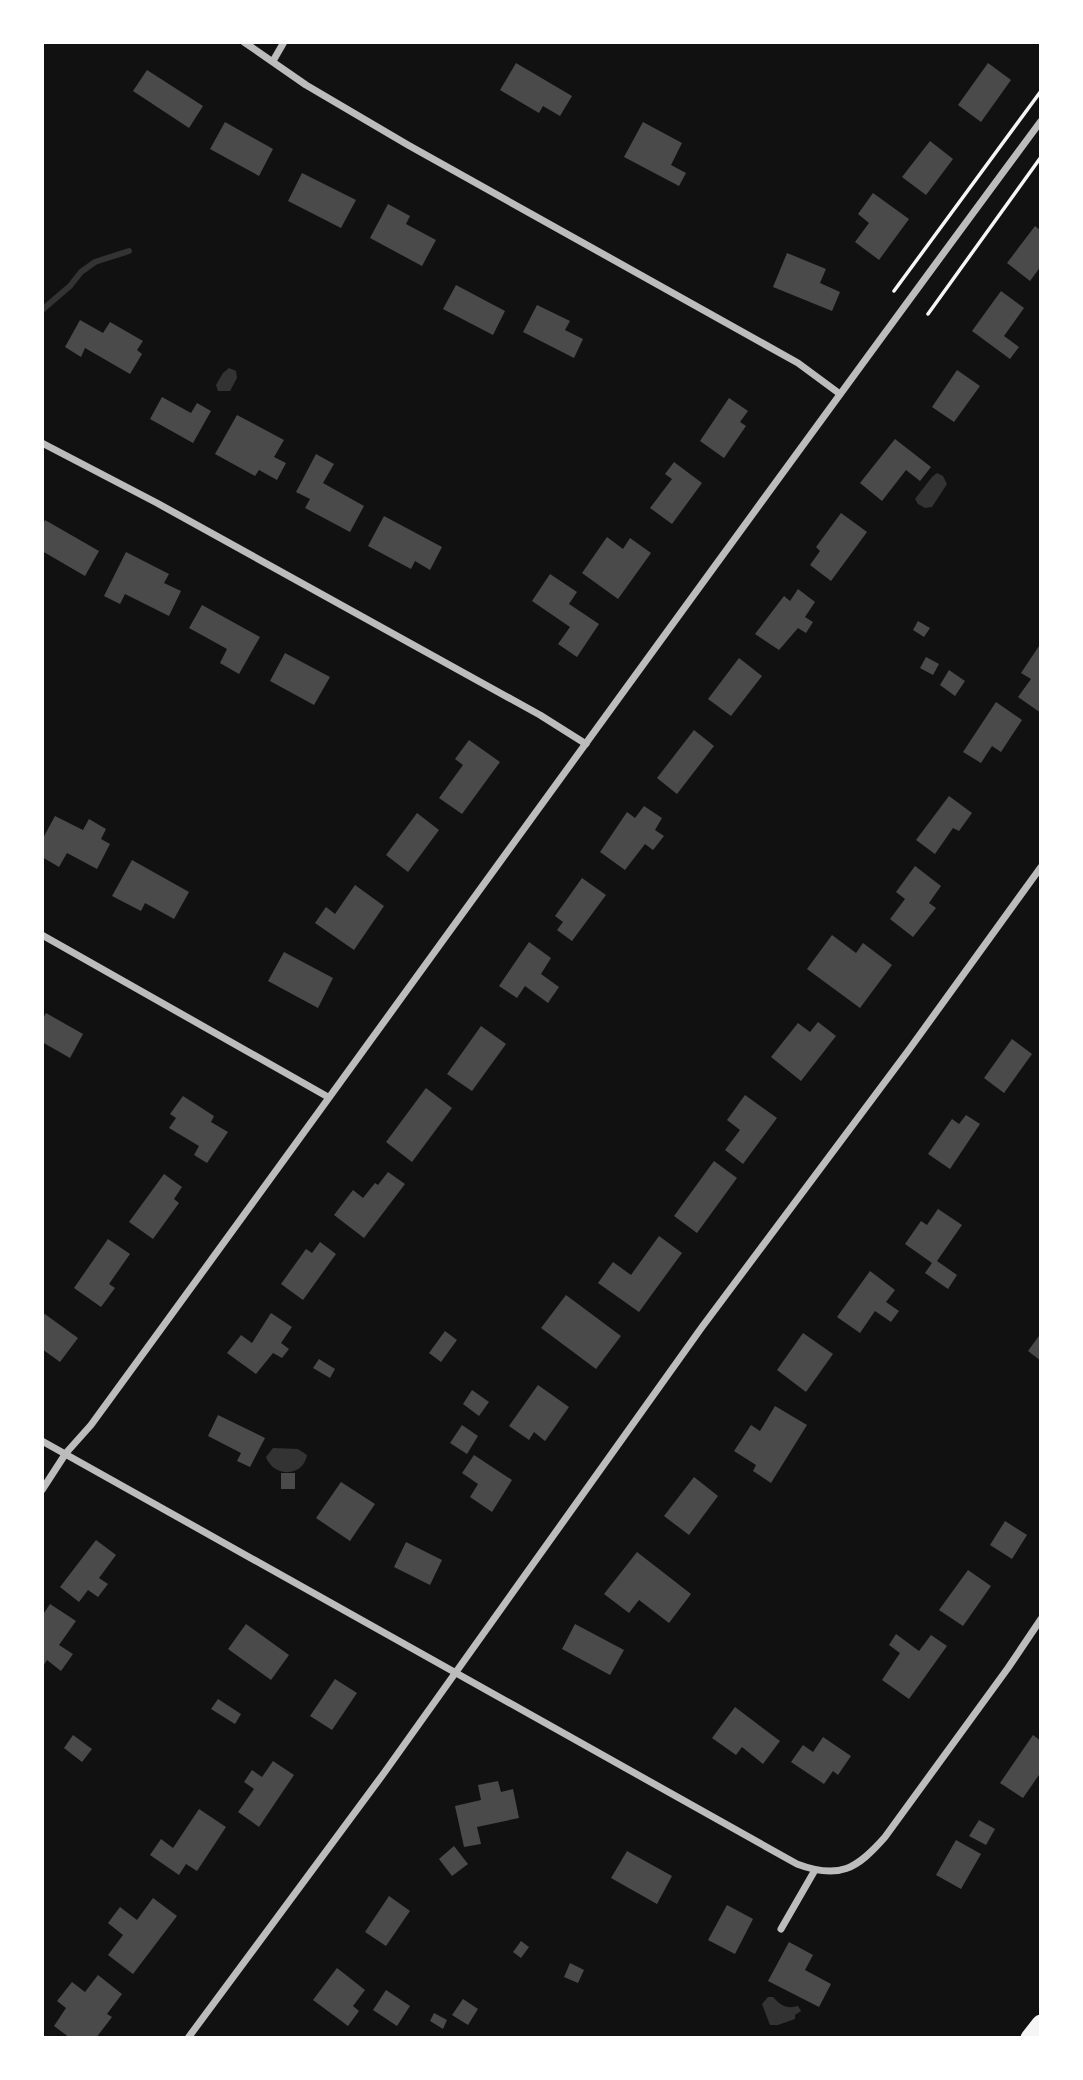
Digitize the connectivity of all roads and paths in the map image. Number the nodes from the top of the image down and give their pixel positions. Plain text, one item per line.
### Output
1 (244, 42) edge
2 (284, 42) edge
3 (273, 61) junction
4 (1041, 91) edge
5 (1041, 121) edge
6 (1041, 157) edge
7 (894, 291) dead end
8 (928, 314) dead end
9 (840, 394) junction
10 (42, 443) edge
11 (586, 744) junction
12 (1041, 867) edge
13 (42, 935) edge
14 (328, 1097) junction
15 (42, 1441) edge
16 (66, 1453) junction
17 (42, 1490) edge
18 (1041, 1619) edge
19 (455, 1671) junction
20 (815, 1870) junction
21 (781, 1929) dead end
22 (1041, 2024) edge
23 (188, 2038) edge
24 (1030, 2038) edge

1 - 3 street
2 - 3 street
3 - 9 street
4 - 7 path
5 - 9 street
6 - 8 path
9 - 11 street
10 - 11 street
11 - 14 street
12 - 19 street
13 - 14 street
14 - 16 street
15 - 16 street
16 - 17 street
16 - 19 street
18 - 20 street
19 - 20 street
19 - 23 street
20 - 21 street
22 - 24 highway

